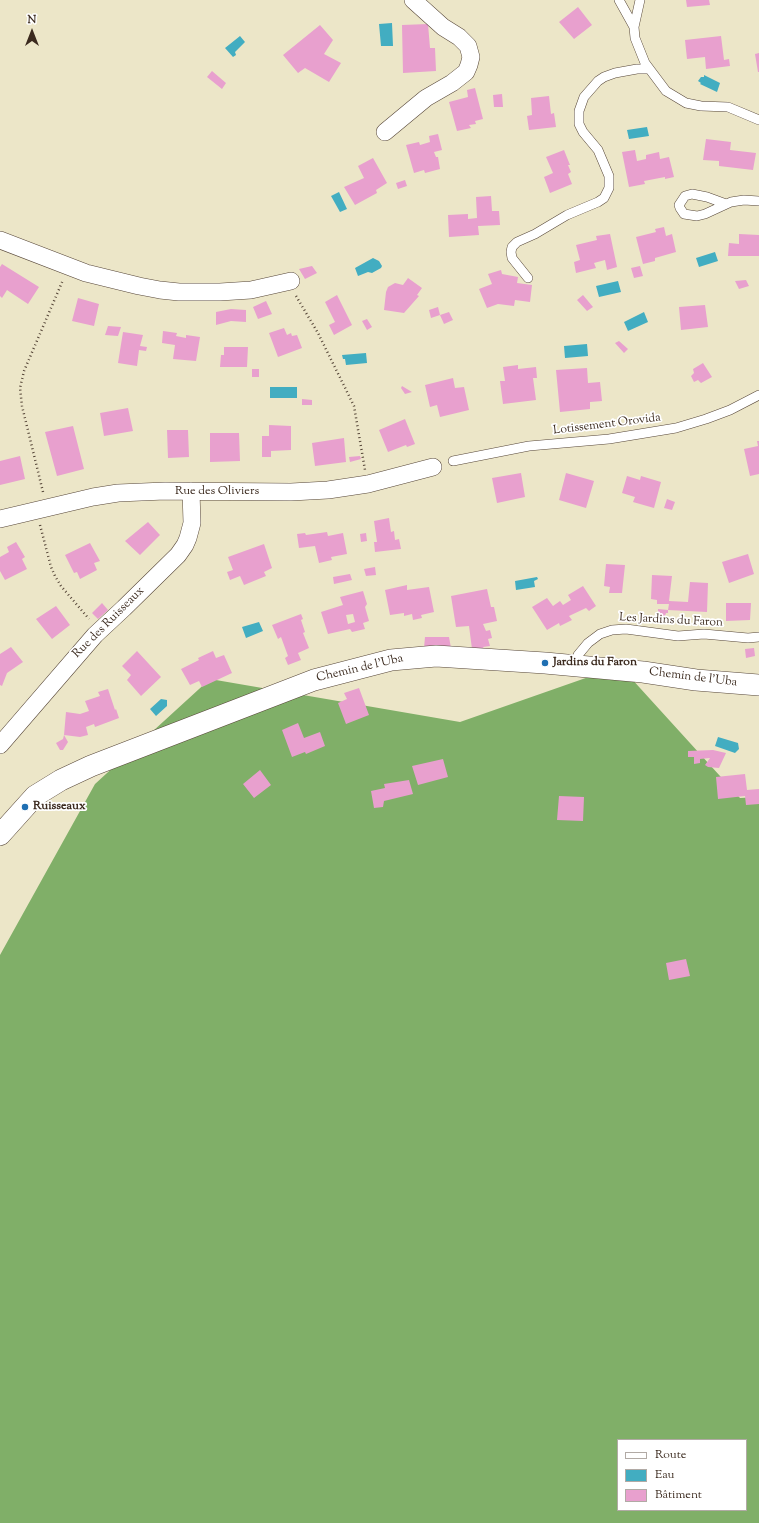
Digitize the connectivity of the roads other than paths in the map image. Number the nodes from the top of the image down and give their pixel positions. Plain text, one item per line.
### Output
1 (413, 0) edge
2 (619, 0) edge
3 (640, 0) edge
4 (634, 26) junction
5 (649, 69) junction
6 (759, 120) edge
7 (385, 132) dead end
8 (759, 201) edge
9 (726, 204) dead end
10 (0, 240) edge
11 (528, 278) dead end
12 (289, 282) road end
13 (759, 395) edge
14 (453, 461) dead end
15 (433, 467) dead end
16 (191, 491) junction
17 (0, 519) edge
18 (759, 637) edge
19 (573, 666) junction
20 (759, 685) edge
21 (0, 745) edge
22 (0, 835) edge

1 - 7 street
2 - 4 lane
3 - 4 lane
4 - 5 lane
5 - 6 lane
5 - 11 lane
8 - 9 lane
10 - 12 street
13 - 14 lane, Lotissement Orovida
15 - 16 street, Rue des Oliviers
16 - 17 street, Rue des Oliviers
16 - 21 street, Rue des Ruisseaux
18 - 19 lane, Les Jardins du Faron
19 - 20 street, Chemin de l'Uba
19 - 22 street, Chemin de l'Uba

